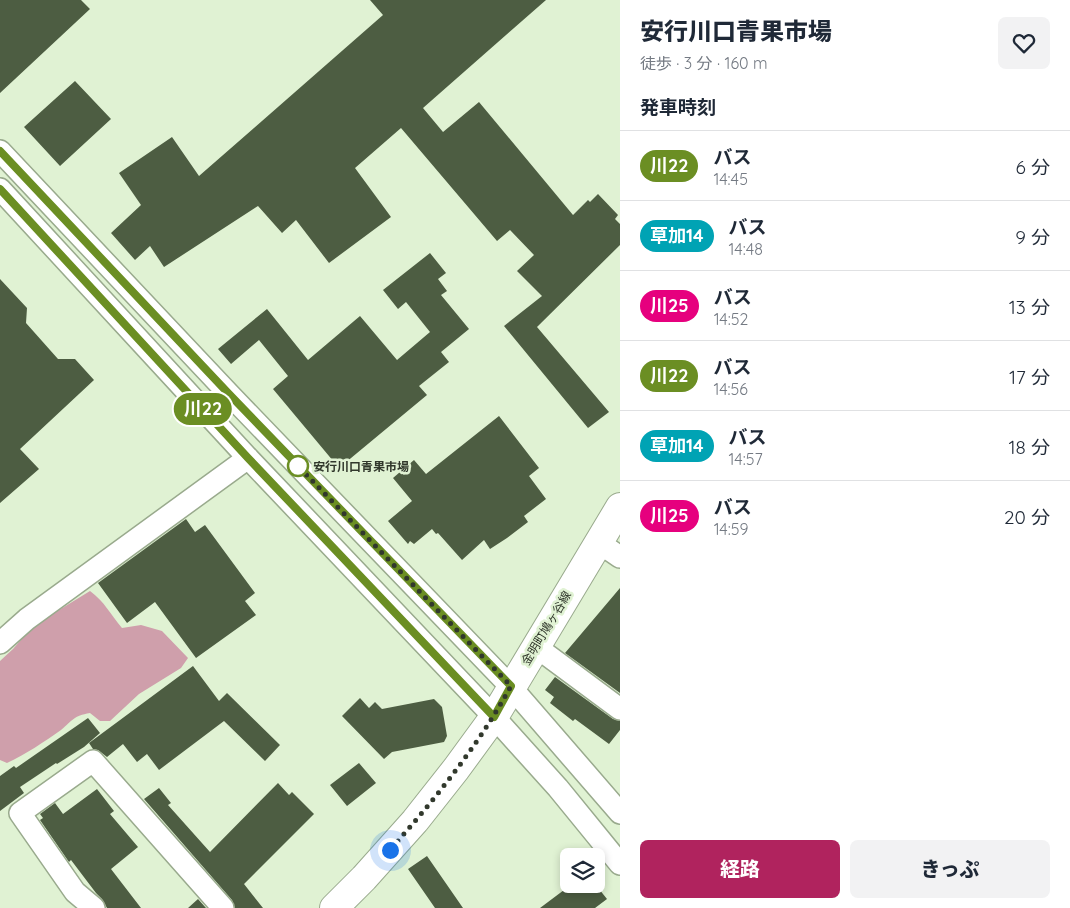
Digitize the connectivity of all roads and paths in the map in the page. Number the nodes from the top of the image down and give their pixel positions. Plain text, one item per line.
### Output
1 (0, 151) edge
2 (0, 189) edge
3 (248, 458) junction
4 (620, 507) edge
5 (609, 550) edge
6 (0, 643) edge
7 (535, 646) junction
8 (511, 686) junction
9 (620, 709) edge
10 (494, 717) junction
11 (620, 812) edge
12 (620, 864) edge
13 (94, 908) edge
14 (223, 908) edge
15 (334, 908) edge

1 - 8 street
2 - 3 street
3 - 6 street
3 - 10 street
4 - 5 main road, 金明町鳩ヶ谷線
5 - 7 main road, 金明町鳩ヶ谷線
7 - 8 main road, 金明町鳩ヶ谷線
7 - 9 street
8 - 10 main road, 金明町鳩ヶ谷線
8 - 11 street
10 - 12 street
10 - 15 main road, 金明町鳩ヶ谷線
13 - 14 street

